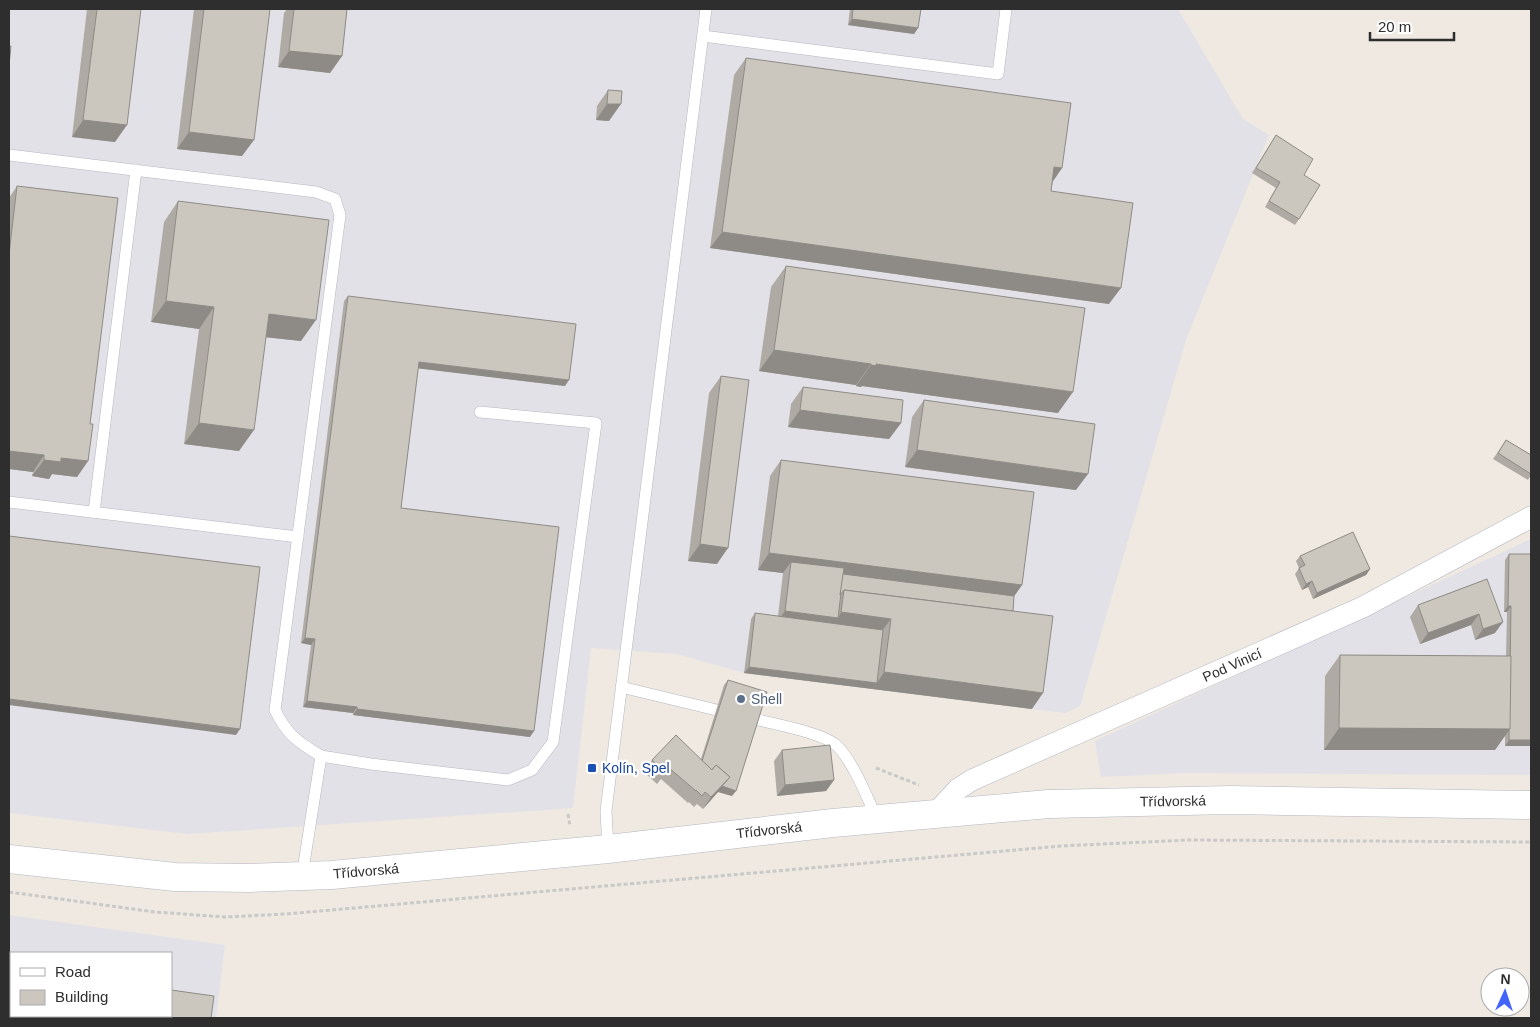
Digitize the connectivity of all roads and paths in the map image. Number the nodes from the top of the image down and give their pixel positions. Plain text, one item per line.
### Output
1 (706, 9) edge
2 (1006, 9) edge
3 (702, 36) junction
4 (9, 155) edge
5 (136, 170) junction
6 (480, 412) dead end
7 (9, 502) edge
8 (94, 512) junction
9 (1531, 517) edge
10 (298, 537) junction
11 (621, 687) junction
12 (321, 756) junction
13 (872, 766) dead end
14 (926, 784) dead end
15 (1531, 805) edge
16 (935, 814) junction
17 (877, 819) junction
18 (1531, 842) edge
19 (608, 848) junction
20 (9, 859) edge
21 (302, 876) junction
22 (9, 892) edge

1 - 3 lane
2 - 3 lane
3 - 11 lane
4 - 5 lane
5 - 8 lane
5 - 10 lane
6 - 12 lane
7 - 8 lane
8 - 10 lane
9 - 16 street, Pod Vinicí
10 - 12 lane
11 - 17 lane
11 - 19 lane
12 - 21 lane
13 - 14 path
15 - 16 main road, Třídvorská
16 - 17 main road, Třídvorská
17 - 19 main road, Třídvorská
18 - 22 path
19 - 21 main road, Třídvorská
20 - 21 main road, Třídvorská

